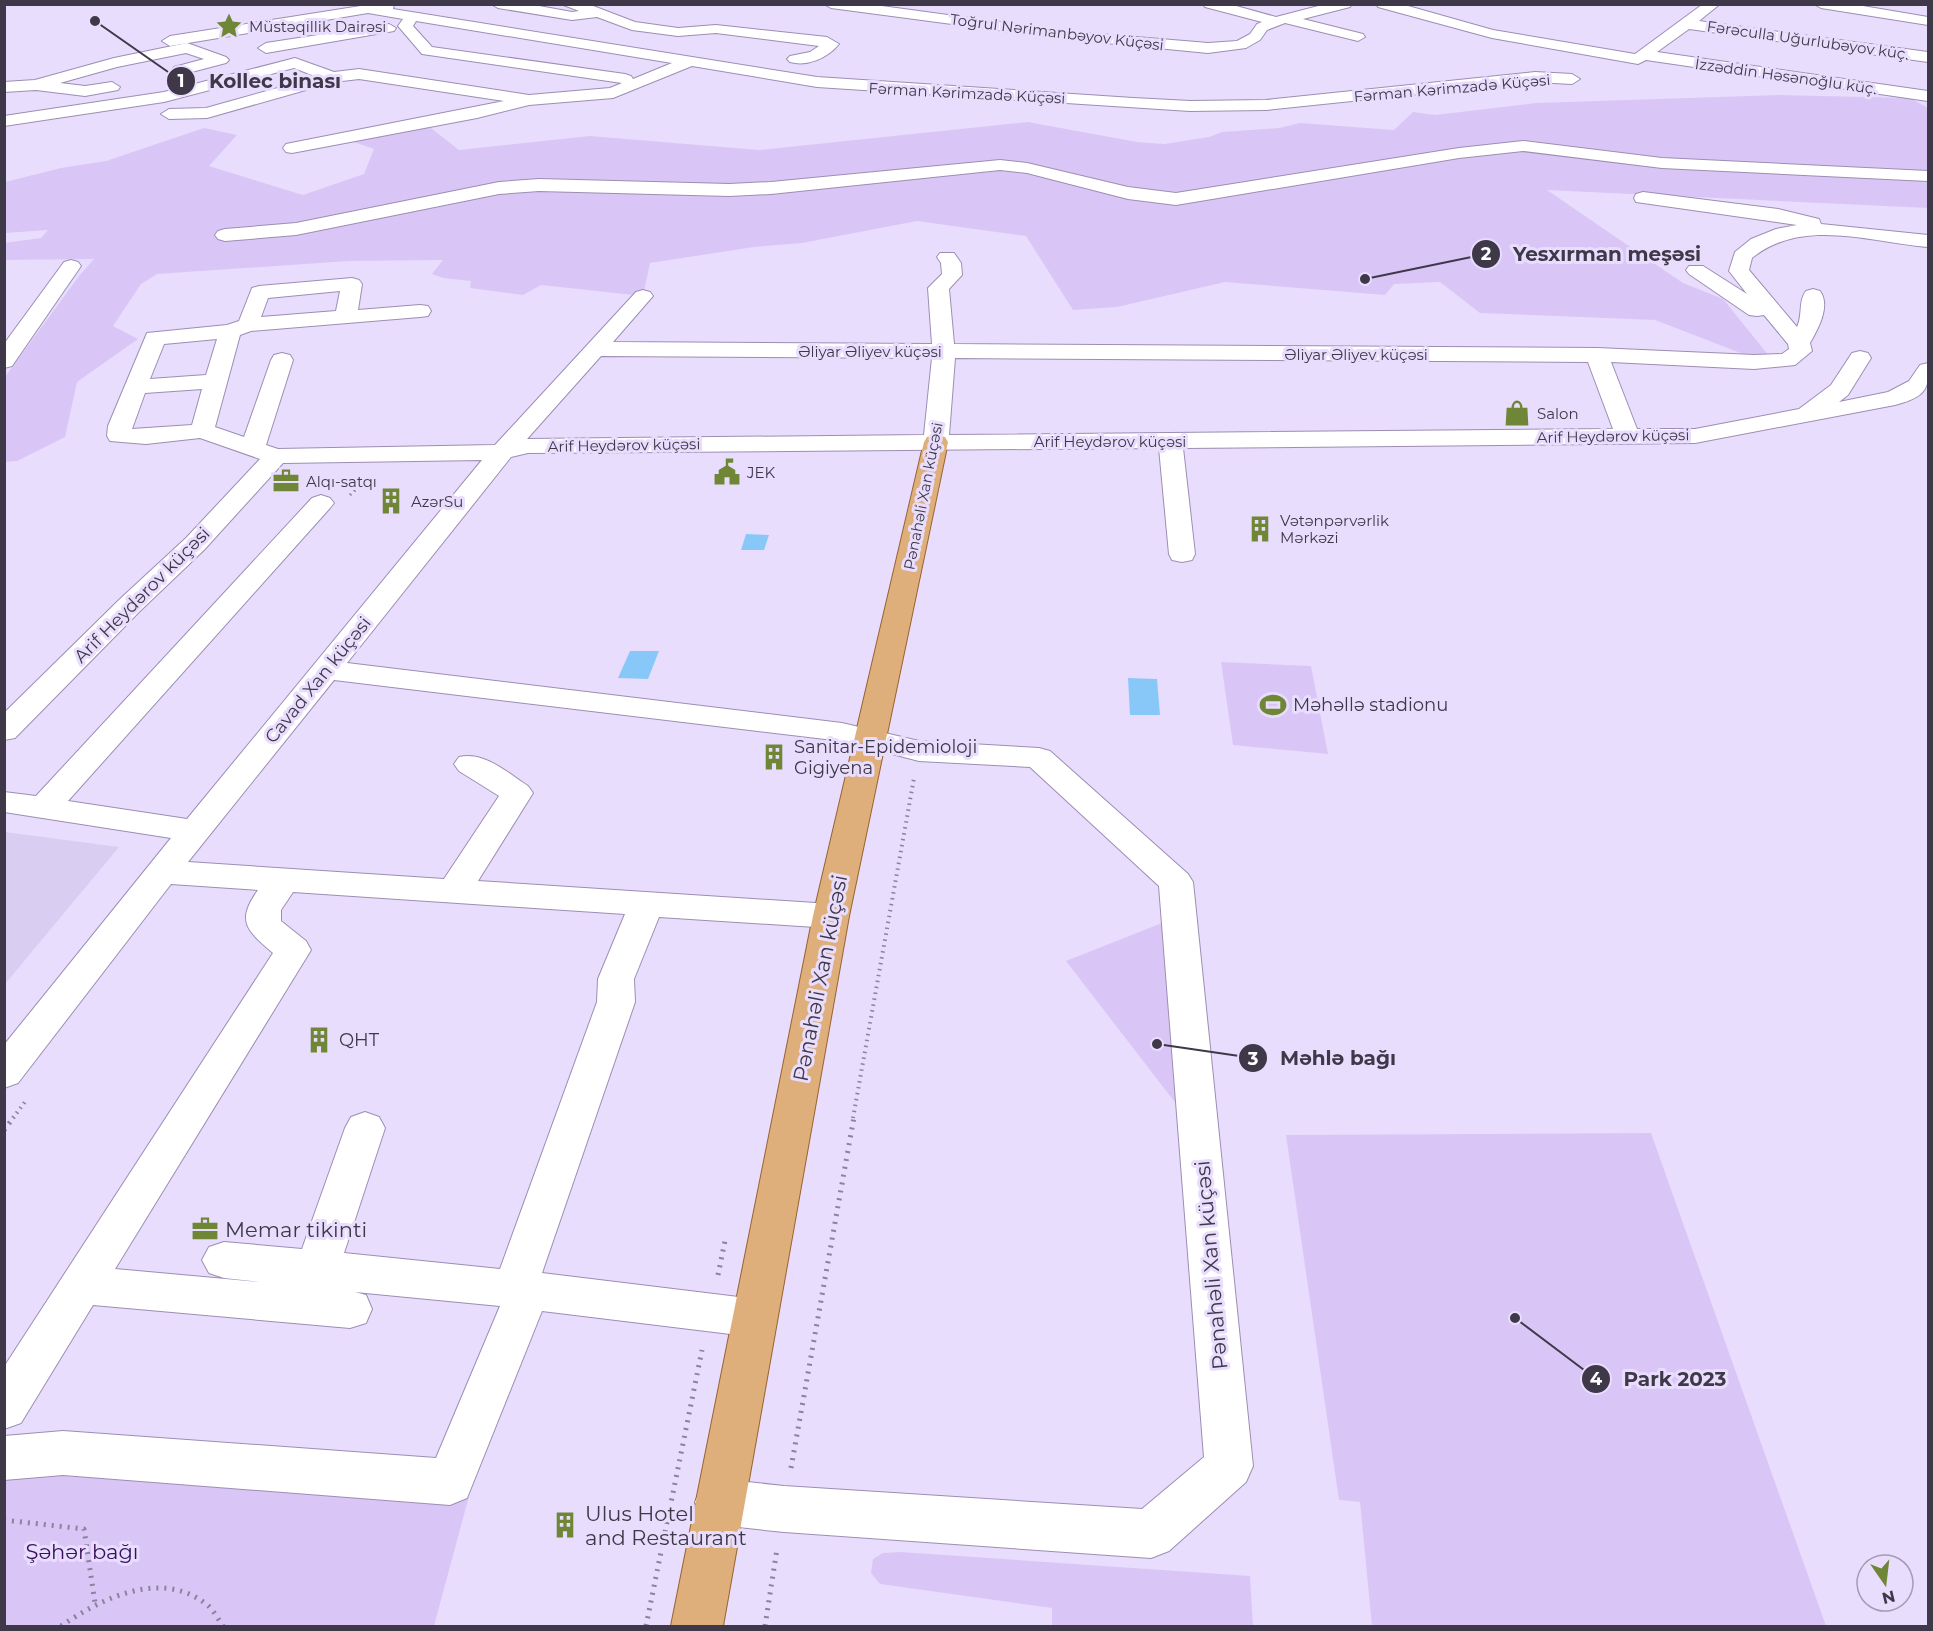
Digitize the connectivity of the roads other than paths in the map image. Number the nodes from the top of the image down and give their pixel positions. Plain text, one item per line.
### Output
1 (399, 4) edge
2 (568, 4) edge
3 (831, 4) edge
4 (1210, 4) edge
5 (1345, 4) edge
6 (1383, 4) edge
7 (1713, 4) edge
8 (1821, 4) edge
9 (495, 5) edge
10 (367, 9) junction
11 (459, 10) dead end
12 (603, 14) junction
13 (1281, 20) junction
14 (414, 21) junction
15 (1929, 21) edge
16 (1687, 24) junction
17 (678, 32) junction
18 (1358, 37) dead end
19 (707, 45) dead end
20 (266, 48) dead end
21 (1643, 55) junction
22 (1929, 57) edge
23 (835, 61) dead end
24 (688, 62) junction
25 (166, 74) dead end
26 (333, 77) junction
27 (1572, 79) dead end
28 (4, 80) edge
29 (642, 81) junction
30 (123, 84) dead end
31 (36, 85) junction
32 (4, 87) edge
33 (1929, 96) edge
34 (529, 100) junction
35 (163, 110) junction
36 (4, 121) edge
37 (292, 148) dead end
38 (1929, 176) edge
39 (1642, 198) dead end
40 (1929, 228) edge
41 (1821, 229) junction
42 (225, 235) dead end
43 (1929, 241) edge
44 (1929, 249) edge
45 (1882, 255) dead end
46 (947, 257) dead end
47 (71, 266) dead end
48 (1696, 270) dead end
49 (1813, 295) dead end
50 (643, 296) dead end
51 (420, 311) dead end
52 (346, 317) junction
53 (239, 328) junction
54 (1629, 336) dead end
55 (1794, 336) junction
56 (597, 349) junction
57 (944, 352) junction
58 (1597, 355) junction
59 (1860, 358) dead end
60 (282, 360) dead end
61 (4, 361) edge
62 (1754, 362) junction
63 (1929, 370) edge
64 (216, 381) junction
65 (136, 387) junction
66 (1804, 415) junction
67 (202, 431) junction
68 (1628, 436) junction
69 (1170, 440) junction
70 (936, 442) junction
71 (265, 452) junction
72 (502, 452) junction
73 (321, 503) dead end
74 (1182, 554) dead end
75 (327, 670) junction
76 (4, 731) edge
77 (872, 739) junction
78 (470, 764) dead end
79 (4, 802) edge
80 (44, 808) junction
81 (196, 831) junction
82 (162, 872) junction
83 (283, 880) junction
84 (453, 891) junction
85 (646, 904) junction
86 (831, 916) junction
87 (4, 1073) edge
88 (365, 1128) dead end
89 (224, 1260) dead end
90 (317, 1270) junction
91 (81, 1284) junction
92 (521, 1290) junction
93 (351, 1309) dead end
94 (755, 1318) junction
95 (4, 1408) edge
96 (4, 1458) edge
97 (719, 1502) junction
98 (697, 1626) edge

1 - 10 street
2 - 12 street
3 - 13 street, Toğrul Nərimanbəyov Küçəsi
4 - 13 street, Toğrul Nərimanbəyov Küçəsi
5 - 13 street, Toğrul Nərimanbəyov Küçəsi
6 - 21 street, İzzəddin Həsənoğlu küç.
7 - 16 street
8 - 15 street
9 - 12 street
10 - 14 street, Fərman Kərimzadə Küçəsi
10 - 28 street
11 - 14 street
12 - 17 street
13 - 18 street
14 - 20 street
14 - 24 street, Fərman Kərimzadə Küçəsi
14 - 29 street
16 - 21 street
16 - 22 street, Fərəculla Uğurlubəyov küç.
17 - 19 street
17 - 23 street
21 - 33 street, İzzəddin Həsənoğlu küç.
24 - 27 street, Fərman Kərimzadə Küçəsi
24 - 29 street
25 - 31 street
26 - 34 street
26 - 35 street
26 - 35 street
29 - 34 street
30 - 31 street
31 - 32 street
34 - 37 street
35 - 36 street
38 - 42 street
39 - 41 street
40 - 41 street
41 - 43 street
41 - 55 street
44 - 45 street
46 - 57 street, Pənahəli Xan küçəsi
47 - 61 street
48 - 55 street
49 - 55 street
50 - 56 street, Cavad Xan küçəsi
51 - 52 street
52 - 53 street
52 - 53 street
53 - 64 street
53 - 65 street
54 - 62 street
55 - 62 street, Əliyar Əliyev küçəsi
56 - 57 street, Əliyar Əliyev küçəsi
56 - 72 street, Cavad Xan küçəsi
57 - 58 street, Əliyar Əliyev küçəsi
57 - 70 street, Pənahəli Xan küçəsi
58 - 62 street, Əliyar Əliyev küçəsi
58 - 68 street
59 - 66 street
60 - 71 street
63 - 66 street, Arif Heydərov küçəsi
64 - 65 street
64 - 67 street
65 - 67 street
66 - 68 street, Arif Heydərov küçəsi
67 - 71 street, Arif Heydərov küçəsi
68 - 69 street, Arif Heydərov küçəsi
69 - 70 street, Arif Heydərov küçəsi
69 - 74 street
70 - 72 street, Arif Heydərov küçəsi
70 - 77 main road, Pənahəli Xan küçəsi
71 - 72 street, Arif Heydərov küçəsi
71 - 76 street, Arif Heydərov küçəsi
72 - 75 street, Cavad Xan küçəsi
73 - 80 street
75 - 77 street
75 - 81 street, Cavad Xan küçəsi
77 - 86 main road, Pənahəli Xan küçəsi
77 - 97 street, Pənahəli Xan küçəsi
78 - 84 street
79 - 80 street
80 - 81 street
81 - 82 street, Cavad Xan küçəsi
82 - 83 street
82 - 87 street, Cavad Xan küçəsi
83 - 84 street
83 - 91 street
84 - 85 street
85 - 86 street
85 - 92 street
86 - 94 main road, Pənahəli Xan küçəsi
88 - 90 street
89 - 90 street
90 - 92 street
91 - 93 street
91 - 95 street
92 - 94 street
92 - 96 street
94 - 97 main road, Pənahəli Xan küçəsi
97 - 98 main road, Pənahəli Xan küçəsi

